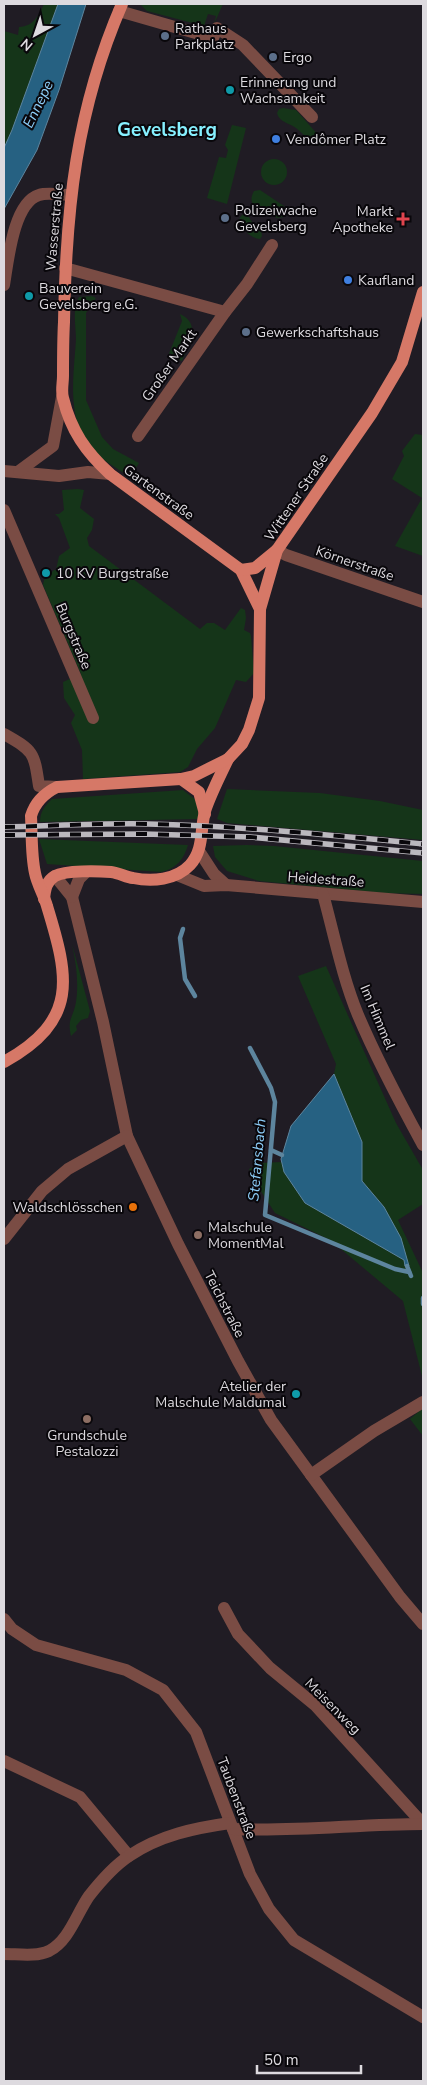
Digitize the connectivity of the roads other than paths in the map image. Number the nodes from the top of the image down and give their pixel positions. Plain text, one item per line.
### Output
1 (120, 7) edge
2 (312, 117) dead end
3 (70, 195) junction
4 (272, 245) dead end
5 (65, 268) junction
6 (4, 285) edge
7 (423, 292) edge
8 (225, 312) junction
9 (62, 397) junction
10 (138, 436) dead end
11 (4, 471) edge
12 (19, 471) junction
13 (110, 474) junction
14 (4, 510) edge
15 (278, 550) junction
16 (241, 570) junction
17 (423, 602) edge
18 (260, 609) junction
19 (93, 718) dead end
20 (4, 734) edge
21 (228, 759) junction
22 (181, 779) junction
23 (57, 787) junction
24 (205, 814) junction
25 (33, 847) junction
26 (199, 851) junction
27 (86, 872) junction
28 (177, 875) junction
29 (54, 876) junction
30 (226, 886) junction
31 (323, 894) junction
32 (72, 898) junction
33 (44, 899) junction
34 (423, 902) edge
35 (4, 1062) edge
36 (127, 1136) junction
37 (423, 1145) edge
38 (4, 1239) edge
39 (423, 1402) edge
40 (311, 1475) junction
41 (224, 1608) dead end
42 (4, 1619) edge
43 (423, 1624) edge
44 (4, 1761) edge
45 (423, 1824) edge
46 (231, 1826) junction
47 (129, 1856) junction
48 (4, 1954) edge
49 (423, 2017) edge

1 - 2 street
1 - 3 main road, Wasserstraße
3 - 5 main road, Wasserstraße
3 - 6 street
4 - 8 street, Großer Markt
5 - 8 street
5 - 9 main road, Wasserstraße
7 - 15 main road, Wittener Straße
8 - 10 street, Großer Markt
9 - 12 street
9 - 13 main road, Wasserstraße
11 - 12 street, Gartenstraße
12 - 13 street, Gartenstraße
13 - 16 main road, Gartenstraße
14 - 19 street, Burgstraße
15 - 16 main road
15 - 17 street, Körnerstraße
15 - 18 main road, Wittener Straße
16 - 18 main road, Gartenstraße
18 - 21 main road, Wittener Straße
20 - 23 street
21 - 22 main road, Wittener Straße
21 - 24 main road, Wittener Straße
22 - 23 main road, Wittener Straße
22 - 24 main road, Wittener Straße
23 - 25 main road
24 - 26 main road, Wittener Straße
25 - 29 main road
25 - 33 main road
26 - 28 main road
26 - 30 street
27 - 28 main road
27 - 29 main road
27 - 32 street
28 - 30 street, Heidestraße
29 - 32 street, Teichstraße
29 - 33 main road
30 - 31 street, Heidestraße
31 - 34 street, Heidestraße
31 - 37 street, Im Himmel
32 - 36 street, Teichstraße
33 - 35 main road
36 - 38 street
36 - 40 street, Teichstraße
39 - 40 street
40 - 43 street, Teichstraße
41 - 45 street, Meisenweg
42 - 46 street, Taubenstraße
44 - 47 street
45 - 46 street, Meisenweg
46 - 47 street, Meisenweg
46 - 49 street, Taubenstraße
47 - 48 street, Meisenweg

